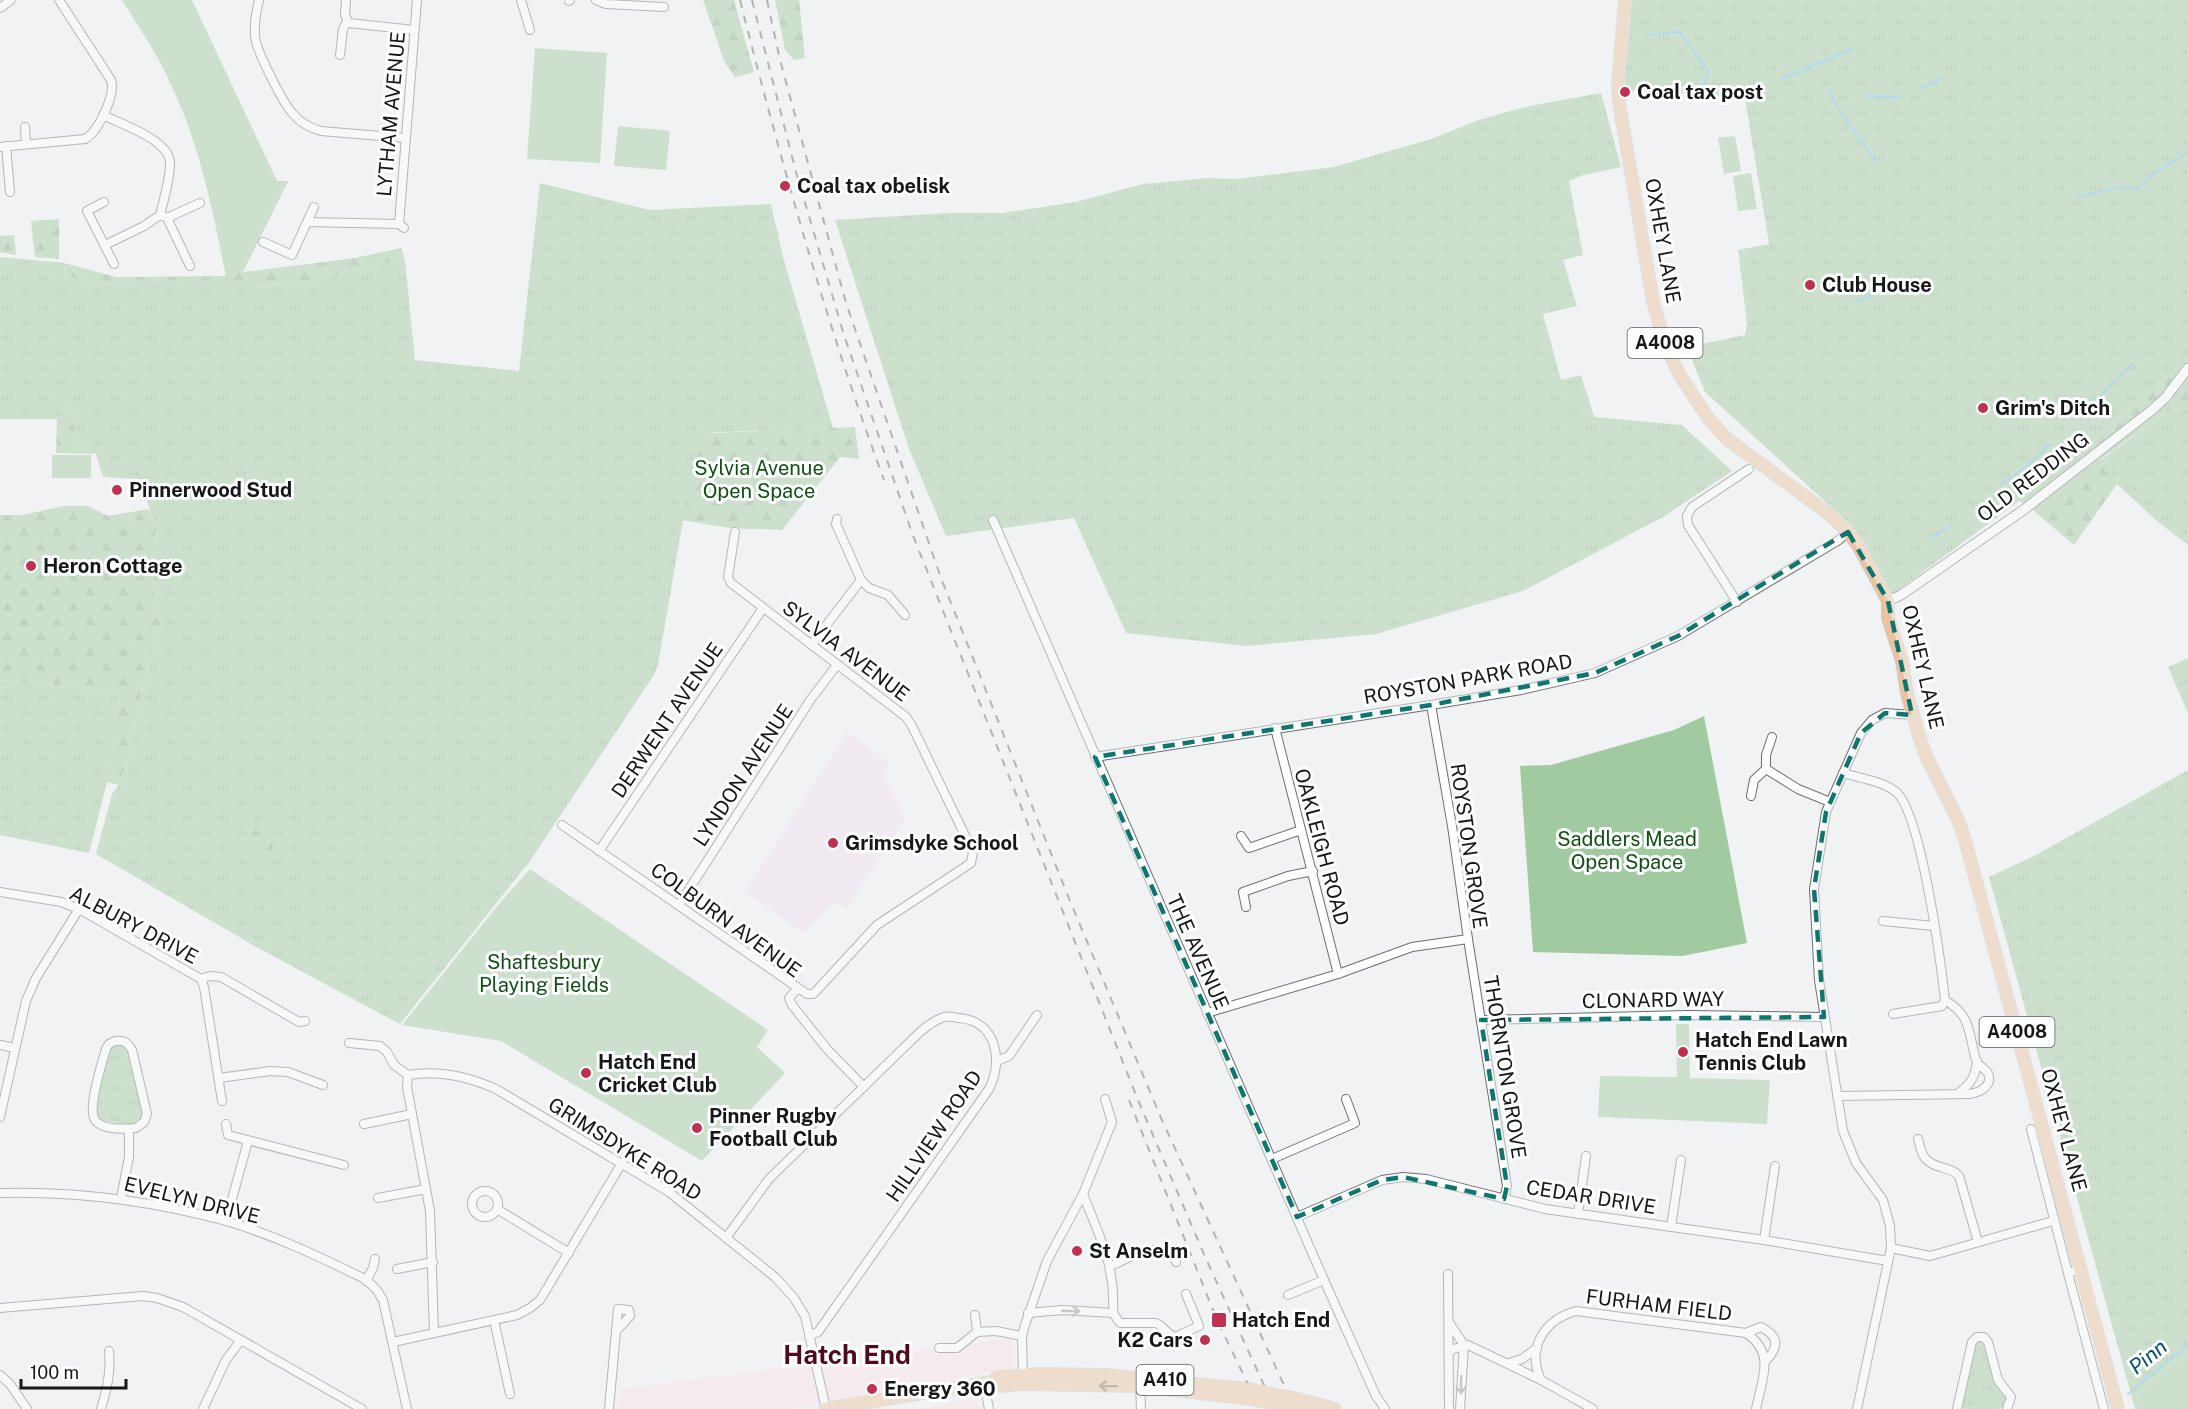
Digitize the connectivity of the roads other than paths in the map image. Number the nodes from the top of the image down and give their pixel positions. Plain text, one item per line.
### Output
1 (11, 0) edge
2 (59, 0) edge
3 (259, 0) edge
4 (346, 0) edge
5 (417, 0) edge
6 (521, 0) edge
7 (596, 0) edge
8 (1625, 0) edge
9 (664, 7) dead end
10 (0, 8) edge
11 (347, 22) junction
12 (414, 30) junction
13 (530, 30) dead end
14 (340, 55) dead end
15 (103, 115) junction
16 (25, 127) dead end
17 (405, 138) junction
18 (26, 144) junction
19 (3, 146) edge
20 (10, 192) dead end
21 (104, 202) dead end
22 (200, 203) dead end
23 (314, 207) dead end
24 (164, 216) junction
25 (307, 222) junction
26 (263, 242) dead end
27 (105, 245) junction
28 (114, 264) dead end
29 (190, 266) dead end
30 (2188, 368) edge
31 (1749, 469) dead end
32 (837, 519) dead end
33 (993, 520) dead end
34 (735, 532) dead end
35 (1848, 532) junction
36 (861, 580) junction
37 (1888, 601) junction
38 (1737, 602) junction
39 (763, 608) junction
40 (905, 615) dead end
41 (811, 645) junction
42 (837, 665) junction
43 (1431, 705) junction
44 (1912, 715) junction
45 (1275, 728) junction
46 (1772, 738) dead end
47 (1095, 757) junction
48 (1766, 769) junction
49 (1843, 773) junction
50 (1751, 796) dead end
51 (1830, 802) junction
52 (562, 825) dead end
53 (1301, 830) junction
54 (1241, 836) dead end
55 (599, 851) junction
56 (1313, 871) junction
57 (0, 892) edge
58 (679, 905) junction
59 (1246, 907) dead end
60 (79, 909) junction
61 (1883, 921) dead end
62 (1934, 926) junction
63 (1468, 939) junction
64 (1338, 974) junction
65 (201, 979) junction
66 (798, 988) junction
67 (1945, 1000) junction
68 (1207, 1013) junction
69 (1893, 1014) dead end
70 (1037, 1015) dead end
71 (1824, 1017) junction
72 (305, 1020) dead end
73 (1481, 1020) junction
74 (349, 1043) dead end
75 (0, 1045) edge
76 (15, 1048) junction
77 (997, 1061) junction
78 (1977, 1062) junction
79 (408, 1075) junction
80 (219, 1078) junction
81 (323, 1085) dead end
82 (864, 1087) junction
83 (1957, 1094) junction
84 (1837, 1096) junction
85 (1106, 1099) dead end
86 (1346, 1099) dead end
87 (222, 1101) dead end
88 (412, 1114) junction
89 (0, 1117) edge
90 (226, 1124) dead end
91 (364, 1124) dead end
92 (129, 1129) junction
93 (2031, 1129) dead end
94 (1918, 1140) dead end
95 (248, 1142) junction
96 (1586, 1156) dead end
97 (1272, 1159) junction
98 (1681, 1160) dead end
99 (622, 1163) junction
100 (344, 1165) dead end
101 (1775, 1166) dead end
102 (426, 1189) junction
103 (0, 1193) edge
104 (1083, 1194) junction
105 (122, 1198) junction
106 (378, 1198) dead end
107 (1504, 1199) junction
108 (497, 1209) dead end
109 (1578, 1214) junction
110 (1297, 1217) junction
111 (226, 1221) junction
112 (2053, 1221) junction
113 (1671, 1227) junction
114 (726, 1238) junction
115 (1764, 1240) junction
116 (1978, 1242) junction
117 (1891, 1248) junction
118 (568, 1253) junction
119 (375, 1259) dead end
120 (432, 1262) junction
121 (1176, 1262) dead end
122 (1888, 1262) junction
123 (1111, 1266) junction
124 (397, 1269) dead end
125 (2082, 1269) junction
126 (2068, 1273) junction
127 (1448, 1274) dead end
128 (1324, 1280) junction
129 (366, 1281) junction
130 (1186, 1294) dead end
131 (1288, 1295) dead end
132 (0, 1308) edge
133 (1028, 1313) junction
134 (1113, 1313) junction
135 (975, 1315) dead end
136 (494, 1320) junction
137 (1450, 1324) junction
138 (616, 1332) dead end
139 (977, 1332) junction
140 (434, 1333) junction
141 (1746, 1333) junction
142 (809, 1336) junction
143 (1022, 1336) junction
144 (241, 1340) junction
145 (393, 1342) junction
146 (1464, 1345) junction
147 (939, 1348) dead end
148 (1537, 1348) junction
149 (109, 1351) dead end
150 (1449, 1353) junction
151 (1023, 1354) junction
152 (1765, 1362) junction
153 (1509, 1363) junction
154 (1037, 1374) junction
155 (0, 1375) edge
156 (1023, 1379) junction
157 (1541, 1380) junction
158 (989, 1382) junction
159 (1140, 1382) junction
160 (510, 1394) dead end
161 (1376, 1396) junction
162 (874, 1405) edge
163 (1303, 1406) edge
164 (27, 1409) edge
165 (101, 1409) edge
166 (203, 1409) edge
167 (362, 1409) edge
168 (407, 1409) edge
169 (609, 1409) edge
170 (826, 1409) edge
171 (989, 1409) edge
172 (1141, 1409) edge
173 (1335, 1409) edge
174 (1377, 1409) edge
175 (1385, 1409) edge
176 (1449, 1409) edge
177 (1460, 1409) edge
178 (1593, 1409) edge
179 (1756, 1409) edge
180 (1857, 1409) edge
181 (1957, 1409) edge
182 (2007, 1409) edge
183 (2104, 1409) edge
184 (2118, 1409) edge

1 - 10 street
2 - 15 street
3 - 17 street
4 - 11 street
5 - 12 street, LYTHAM AVENUE
6 - 13 street
7 - 9 street
8 - 35 main road, OXHEY LANE / A4008
11 - 12 street
11 - 14 street
12 - 17 street, LYTHAM AVENUE
15 - 18 street
15 - 24 street
16 - 18 street
17 - 25 street, LYTHAM AVENUE
18 - 19 street
19 - 20 street
21 - 27 street
22 - 24 street
23 - 25 street
24 - 27 street
24 - 29 street
25 - 26 street
27 - 28 street
30 - 37 street, OLD REDDING
31 - 38 street
32 - 36 street
33 - 47 street, THE AVENUE
34 - 39 street, SYLVIA AVENUE
35 - 37 main road, OXHEY LANE / A4008
35 - 38 street, ROYSTON PARK ROAD
36 - 40 street
36 - 41 street
37 - 44 main road, OXHEY LANE / A4008
38 - 43 street, ROYSTON PARK ROAD
39 - 41 street, SYLVIA AVENUE
39 - 55 street, DERWENT AVENUE
41 - 42 street, SYLVIA AVENUE
42 - 58 street, LYNDON AVENUE
42 - 66 street, SYLVIA AVENUE
43 - 45 street, ROYSTON PARK ROAD
43 - 63 street, ROYSTON GROVE
44 - 49 street
44 - 125 main road, OXHEY LANE / A4008
45 - 47 street, ROYSTON PARK ROAD
45 - 53 street, OAKLEIGH ROAD
46 - 48 street
47 - 68 street, THE AVENUE
48 - 50 street
48 - 51 street
49 - 51 street
49 - 62 street
51 - 71 street
52 - 55 street, COLBURN AVENUE
53 - 54 street
53 - 56 street, OAKLEIGH ROAD
55 - 58 street, COLBURN AVENUE
56 - 59 street
56 - 64 street, OAKLEIGH ROAD
57 - 60 street, ALBURY DRIVE
58 - 66 street, COLBURN AVENUE
60 - 65 street, ALBURY DRIVE
60 - 76 street
61 - 62 street
62 - 67 street
63 - 64 street, ROYSTON GROVE
63 - 73 street, THORNTON GROVE
64 - 68 street, ROYSTON GROVE
65 - 72 street
65 - 80 street, ALBURY DRIVE
66 - 82 street, COLBURN AVENUE
67 - 69 street
67 - 78 street
68 - 97 street, THE AVENUE
70 - 77 street
71 - 73 street, CLONARD WAY
71 - 84 street
73 - 107 street, THORNTON GROVE
74 - 79 street
75 - 76 street
76 - 89 street
77 - 82 street, HILLVIEW ROAD
77 - 142 street, HILLVIEW ROAD
78 - 83 street
78 - 83 street
79 - 88 street
79 - 99 street, GRIMSDYKE ROAD
80 - 81 street
80 - 87 street, ALBURY DRIVE
82 - 114 street, HILLVIEW ROAD
83 - 84 street
84 - 117 street
85 - 104 street
86 - 97 street
88 - 91 street
88 - 102 street
90 - 95 street
92 - 92 street
92 - 105 street
93 - 112 street, OXHEY LANE
94 - 116 street
95 - 100 street
95 - 111 street
96 - 109 street
97 - 110 street, THE AVENUE
98 - 113 street
99 - 114 street, GRIMSDYKE ROAD
99 - 118 street
101 - 115 street
102 - 106 street
102 - 120 street
103 - 105 street, EVELYN DRIVE
104 - 123 street
104 - 133 street
105 - 111 street, EVELYN DRIVE
107 - 109 street, CEDAR DRIVE
107 - 110 street, CEDAR DRIVE
108 - 118 street
109 - 113 street, CEDAR DRIVE
110 - 128 street, THE AVENUE
111 - 129 street, EVELYN DRIVE
112 - 116 street
112 - 126 street, OXHEY LANE
113 - 115 street, CEDAR DRIVE
114 - 142 street, GRIMSDYKE ROAD
115 - 122 street, CEDAR DRIVE
116 - 117 street
117 - 122 street
118 - 136 street
119 - 129 street
120 - 124 street
120 - 140 street
121 - 123 street
122 - 180 street
123 - 134 street
125 - 126 street
125 - 184 main road, OXHEY LANE / A4008
126 - 183 street, OXHEY LANE
127 - 137 street
128 - 131 street
128 - 161 street, THE AVENUE
129 - 145 street, EVELYN DRIVE
130 - 134 street
132 - 144 street
133 -> 134 street
133 - 143 street
135 - 139 street
136 - 140 street
136 - 160 street
137 - 146 street
137 - 150 street
138 - 169 street
139 - 143 street
139 - 147 street
140 - 145 street
141 - 148 street, FURHAM FIELD
141 - 152 street, FURHAM FIELD
141 - 152 street
142 - 170 street, GRIMSDYKE ROAD
143 - 151 street
144 - 166 street
144 - 167 street
145 - 168 street, EVELYN DRIVE
146 - 150 street
146 - 153 street
146 -> 177 street
148 - 153 street
148 - 157 street
149 - 165 street
150 - 176 street
151 - 154 street
151 - 156 street
152 - 179 street
153 - 157 street
154 - 156 main road, A410
154 - 159 main road, A410
155 - 164 street
156 - 158 main road, A410
159 -> 156 main road, A410
157 - 178 street
158 - 162 main road, A410
158 - 171 street
159 - 163 main road, A410, bridge
159 - 172 street
161 - 174 street, THE AVENUE
161 - 175 street, THE AVENUE
162 - 170 main road, A410
163 - 173 main road, A410
181 - 182 street

